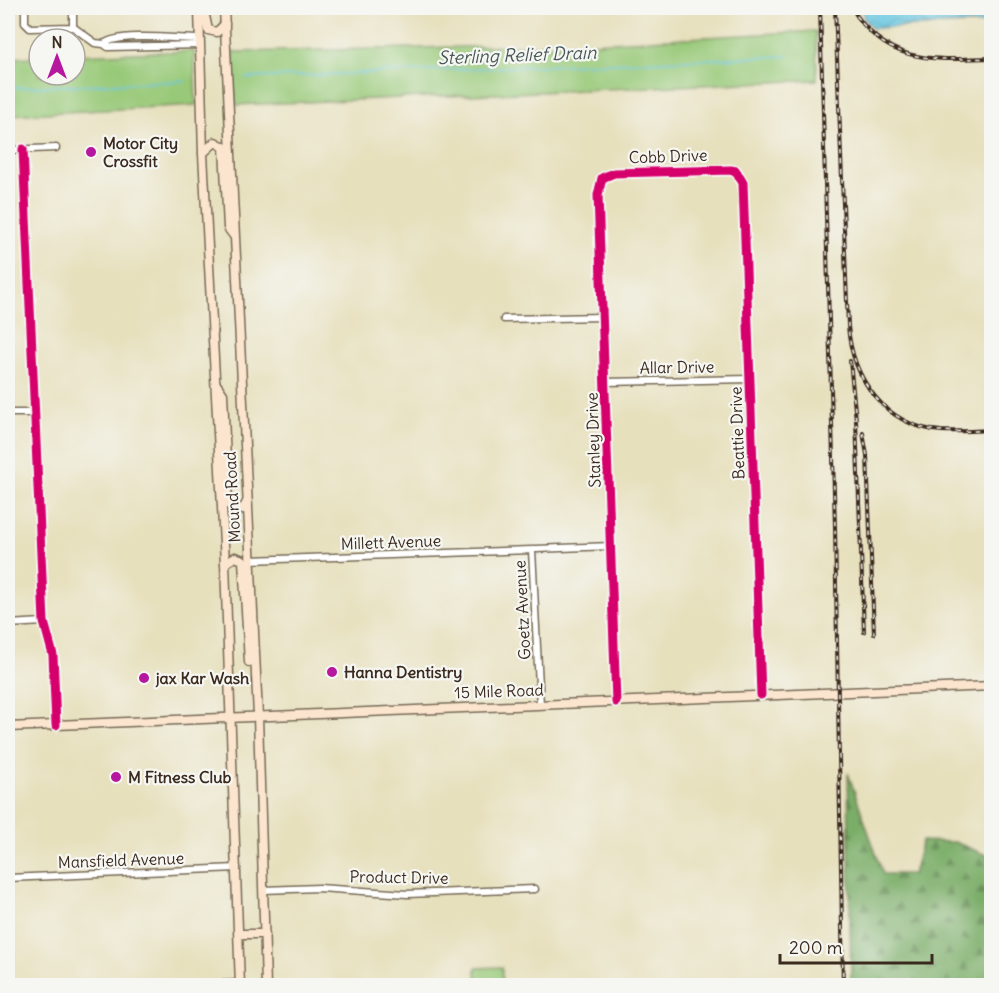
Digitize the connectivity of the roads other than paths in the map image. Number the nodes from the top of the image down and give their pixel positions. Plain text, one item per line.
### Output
1 (25, 8) edge
2 (73, 8) edge
3 (198, 8) edge
4 (204, 8) edge
5 (224, 8) edge
6 (225, 24) junction
7 (29, 27) edge
8 (73, 27) edge
9 (87, 37) edge
10 (200, 42) junction
11 (56, 148) dead end
12 (22, 149) junction
13 (8, 150) edge
14 (203, 153) junction
15 (736, 171) joint
16 (602, 178) joint
17 (234, 236) junction
18 (602, 317) junction
19 (504, 319) dead end
20 (750, 379) junction
21 (606, 382) junction
22 (215, 384) junction
23 (8, 413) edge
24 (34, 413) junction
25 (247, 501) junction
26 (611, 546) junction
27 (534, 550) junction
28 (250, 560) junction
29 (225, 563) junction
30 (44, 622) junction
31 (8, 624) edge
32 (992, 686) edge
33 (256, 691) junction
34 (761, 695) junction
35 (616, 702) junction
36 (540, 705) junction
37 (258, 716) junction
38 (231, 717) junction
39 (56, 725) junction
40 (8, 728) edge
41 (237, 868) junction
42 (8, 878) edge
43 (535, 889) dead end
44 (263, 890) junction
45 (239, 934) junction
46 (265, 934) junction
47 (240, 984) edge
48 (190, 986) edge
49 (266, 986) edge

1 - 7 street
2 - 8 street
3 - 10 main road, Mound Road
4 - 6 main road
5 - 6 main road, Mound Road
6 - 17 main road, Mound Road
9 - 10 street
10 - 14 main road, Mound Road
11 - 12 street
12 - 13 street
12 - 24 street
14 - 17 main road
14 - 22 main road, Mound Road
15 - 16 street, Cobb Drive
15 - 20 street, Beattie Drive
16 - 18 street, Stanley Drive
17 - 25 main road, Mound Road
18 - 19 street
18 - 21 street, Stanley Drive
20 - 21 street, Allar Drive
20 - 34 street, Beattie Drive
21 - 26 street, Stanley Drive
22 - 25 main road
22 - 29 main road, Mound Road
23 - 24 street
24 - 30 street
25 - 28 main road, Mound Road
26 - 27 street, Millett Avenue
26 - 35 street, Stanley Drive
27 - 28 street, Millett Avenue
27 - 36 street, Goetz Avenue
28 - 33 main road, Mound Road
29 - 33 main road
29 - 38 main road, Mound Road
30 - 31 street
30 - 39 street
32 - 34 main road, 15 Mile Road
33 - 37 main road, Mound Road
34 - 35 main road, 15 Mile Road
35 - 36 main road, 15 Mile Road
36 - 37 main road, 15 Mile Road
37 - 38 main road, 15 Mile Road
37 - 44 main road, Mound Road
38 - 39 main road, 15 Mile Road
38 - 41 main road, Mound Road
39 - 40 main road, 15 Mile Road
41 - 42 street, Mansfield Avenue
41 - 45 main road, Mound Road
43 - 44 street, Product Drive
44 - 46 main road, Mound Road
45 - 46 main road
45 - 47 main road, Mound Road
46 - 49 main road, Mound Road
47 - 48 street

